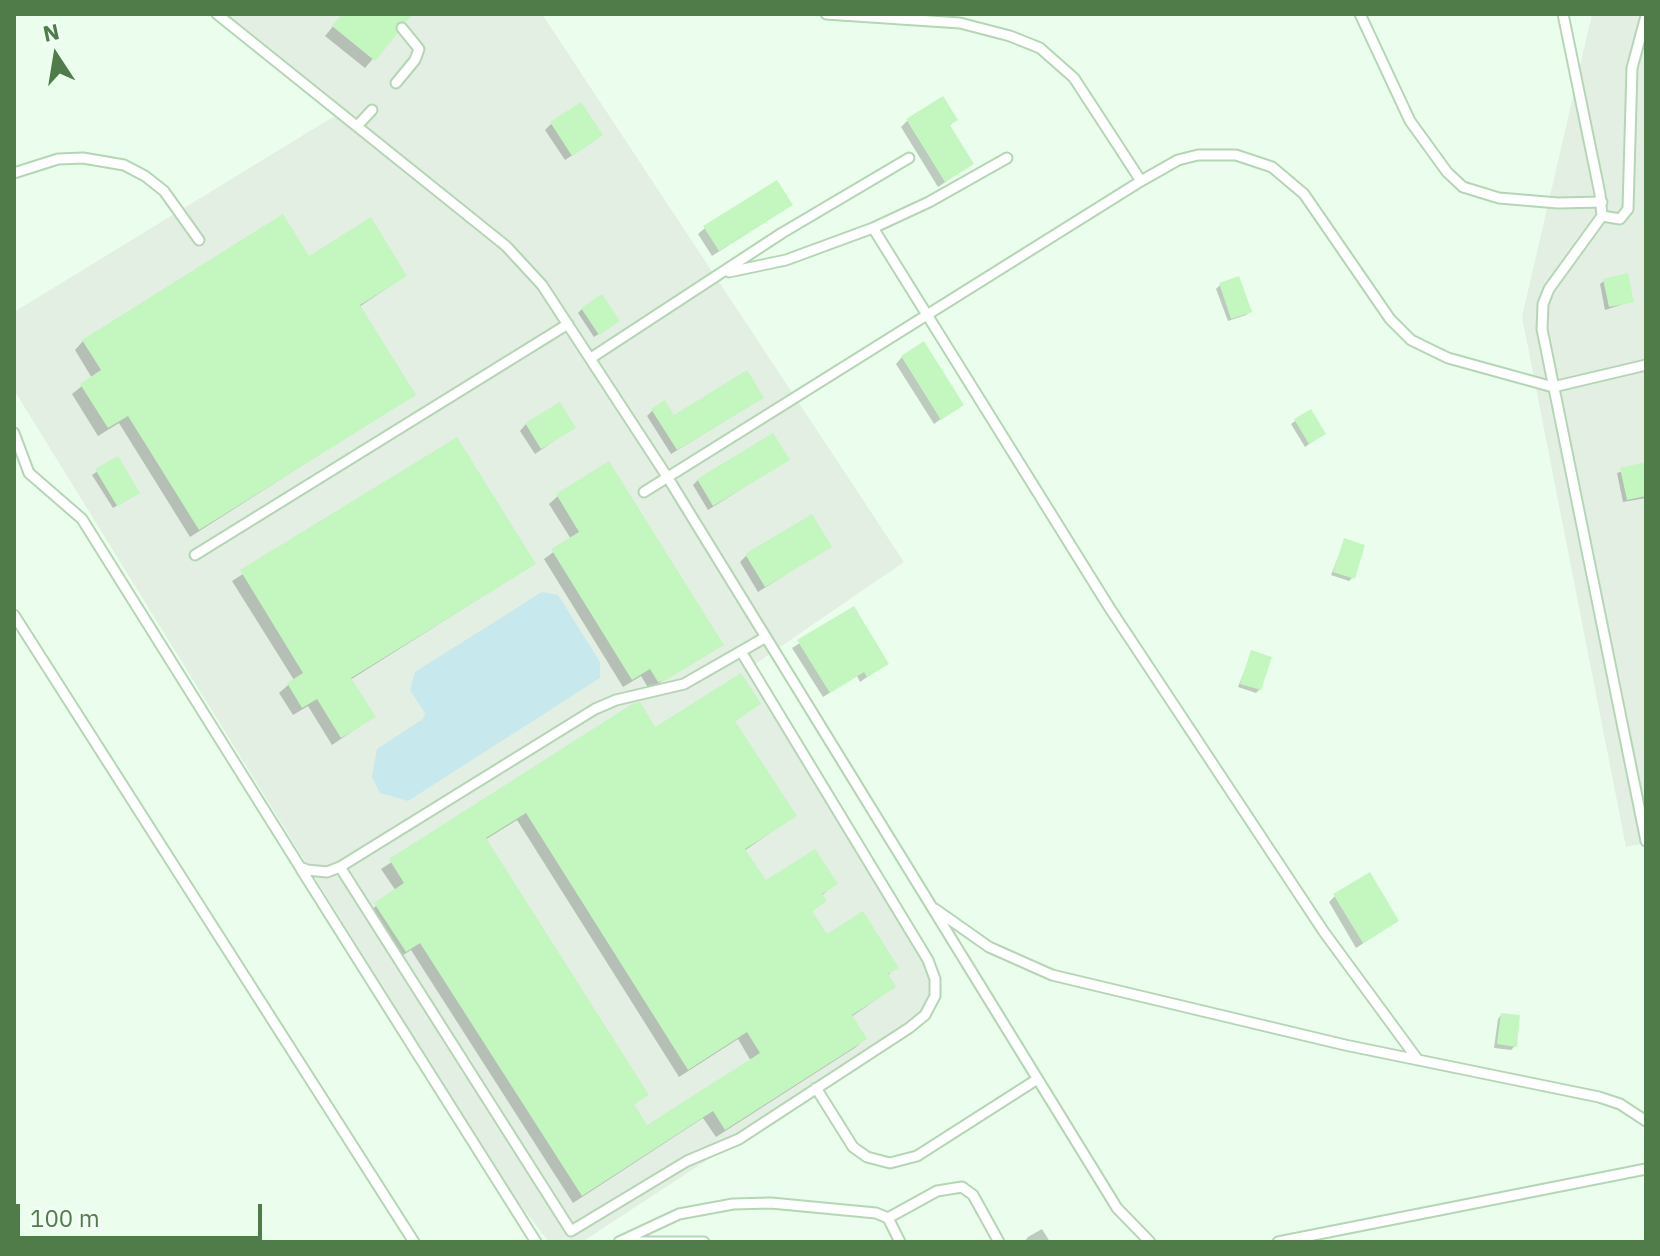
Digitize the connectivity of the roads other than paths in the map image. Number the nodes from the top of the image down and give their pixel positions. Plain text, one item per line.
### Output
1 (217, 14) edge
2 (826, 14) edge
3 (1360, 14) edge
4 (1563, 14) edge
5 (1646, 16) edge
6 (402, 28) dead end
7 (396, 83) dead end
8 (372, 110) dead end
9 (358, 125) junction
10 (909, 158) dead end
11 (1007, 158) dead end
12 (14, 173) edge
13 (1141, 181) junction
14 (1602, 202) junction
15 (1602, 216) junction
16 (873, 228) junction
17 (199, 240) dead end
18 (725, 273) junction
19 (929, 315) junction
20 (568, 324) junction
21 (591, 358) junction
22 (1646, 365) edge
23 (1553, 387) junction
24 (14, 433) edge
25 (668, 478) junction
26 (644, 492) dead end
27 (195, 555) dead end
28 (14, 615) edge
29 (766, 637) junction
30 (742, 653) junction
31 (1646, 841) edge
32 (300, 867) junction
33 (340, 867) junction
34 (926, 902) junction
35 (1418, 1060) junction
36 (1036, 1080) junction
37 (816, 1088) junction
38 (1646, 1121) edge
39 (1646, 1169) edge
40 (888, 1218) junction
41 (414, 1242) edge
42 (536, 1242) edge
43 (621, 1242) edge
44 (704, 1242) edge
45 (900, 1242) edge
46 (999, 1242) edge
47 (1150, 1242) edge
48 (1278, 1242) edge

1 - 9 lane
2 - 13 lane
3 - 14 lane
4 - 14 lane
5 - 15 lane
6 - 7 lane
8 - 9 lane
9 - 20 lane
10 - 18 lane
11 - 16 lane
12 - 17 lane
13 - 19 lane
13 - 23 lane
14 - 15 lane
15 - 23 lane
16 - 18 lane
16 - 19 lane
18 - 21 lane
19 - 25 lane
19 - 35 lane
20 - 21 lane
20 - 27 lane
21 - 25 lane
22 - 23 lane
23 - 31 lane
24 - 32 lane
25 - 26 lane
25 - 29 lane
28 - 41 lane
29 - 30 lane
29 - 34 lane
30 - 33 lane
30 - 37 lane
32 - 33 lane
32 - 42 lane
33 - 37 lane
34 - 35 lane
34 - 36 lane
35 - 38 lane
36 - 37 lane
36 - 47 lane
39 - 48 lane
40 - 43 lane
40 - 45 lane
40 - 46 lane
43 - 44 lane

